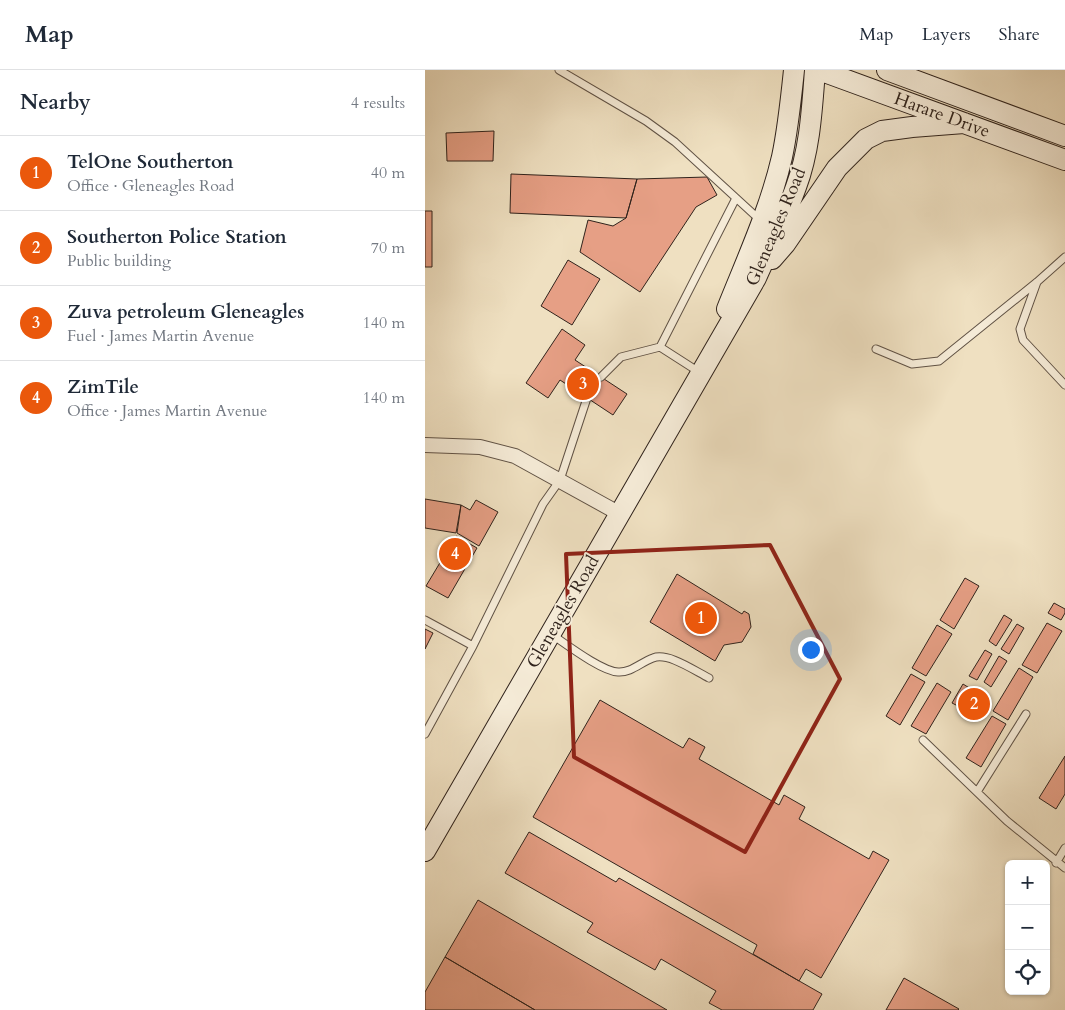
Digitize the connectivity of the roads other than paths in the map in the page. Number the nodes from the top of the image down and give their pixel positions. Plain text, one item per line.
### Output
1 (559, 70) edge
2 (794, 70) edge
3 (815, 70) edge
4 (819, 70) edge
5 (887, 70) edge
6 (905, 70) edge
7 (923, 83) junction
8 (964, 123) junction
9 (1065, 136) edge
10 (1065, 160) edge
11 (736, 198) junction
12 (762, 221) junction
13 (1065, 257) edge
14 (756, 278) junction
15 (1037, 282) junction
16 (660, 347) junction
17 (876, 349) dead end
18 (702, 374) junction
19 (601, 377) dead end
20 (1065, 385) edge
21 (587, 398) dead end
22 (425, 445) edge
23 (561, 480) junction
24 (620, 514) junction
25 (425, 620) edge
26 (551, 634) junction
27 (473, 646) junction
28 (709, 678) dead end
29 (1026, 714) dead end
30 (425, 734) edge
31 (923, 740) dead end
32 (977, 792) junction
33 (1065, 848) edge
34 (425, 851) edge
35 (1056, 862) junction
36 (1065, 868) edge

1 - 11 lane
2 - 12 street, Gleneagles Road
3 - 14 street, Gleneagles Road
4 - 8 street, Harare Drive
5 - 7 street, Harare Drive
6 - 7 street
7 - 9 street, Harare Drive
8 - 10 street, Harare Drive
8 - 14 street
11 - 12 lane
11 - 16 lane
12 - 18 street, Gleneagles Road
13 - 15 lane
14 - 18 street, Gleneagles Road
15 - 17 lane
15 - 20 lane
16 - 18 lane
16 - 19 lane
18 - 24 street, Gleneagles Road
21 - 23 lane
22 - 23 street
23 - 24 street
23 - 27 lane
24 - 26 street, Gleneagles Road
25 - 27 lane
26 - 28 lane
26 - 34 street, Gleneagles Road
27 - 30 lane
29 - 32 lane
31 - 32 lane
32 - 35 lane
33 - 35 lane
35 - 36 lane

